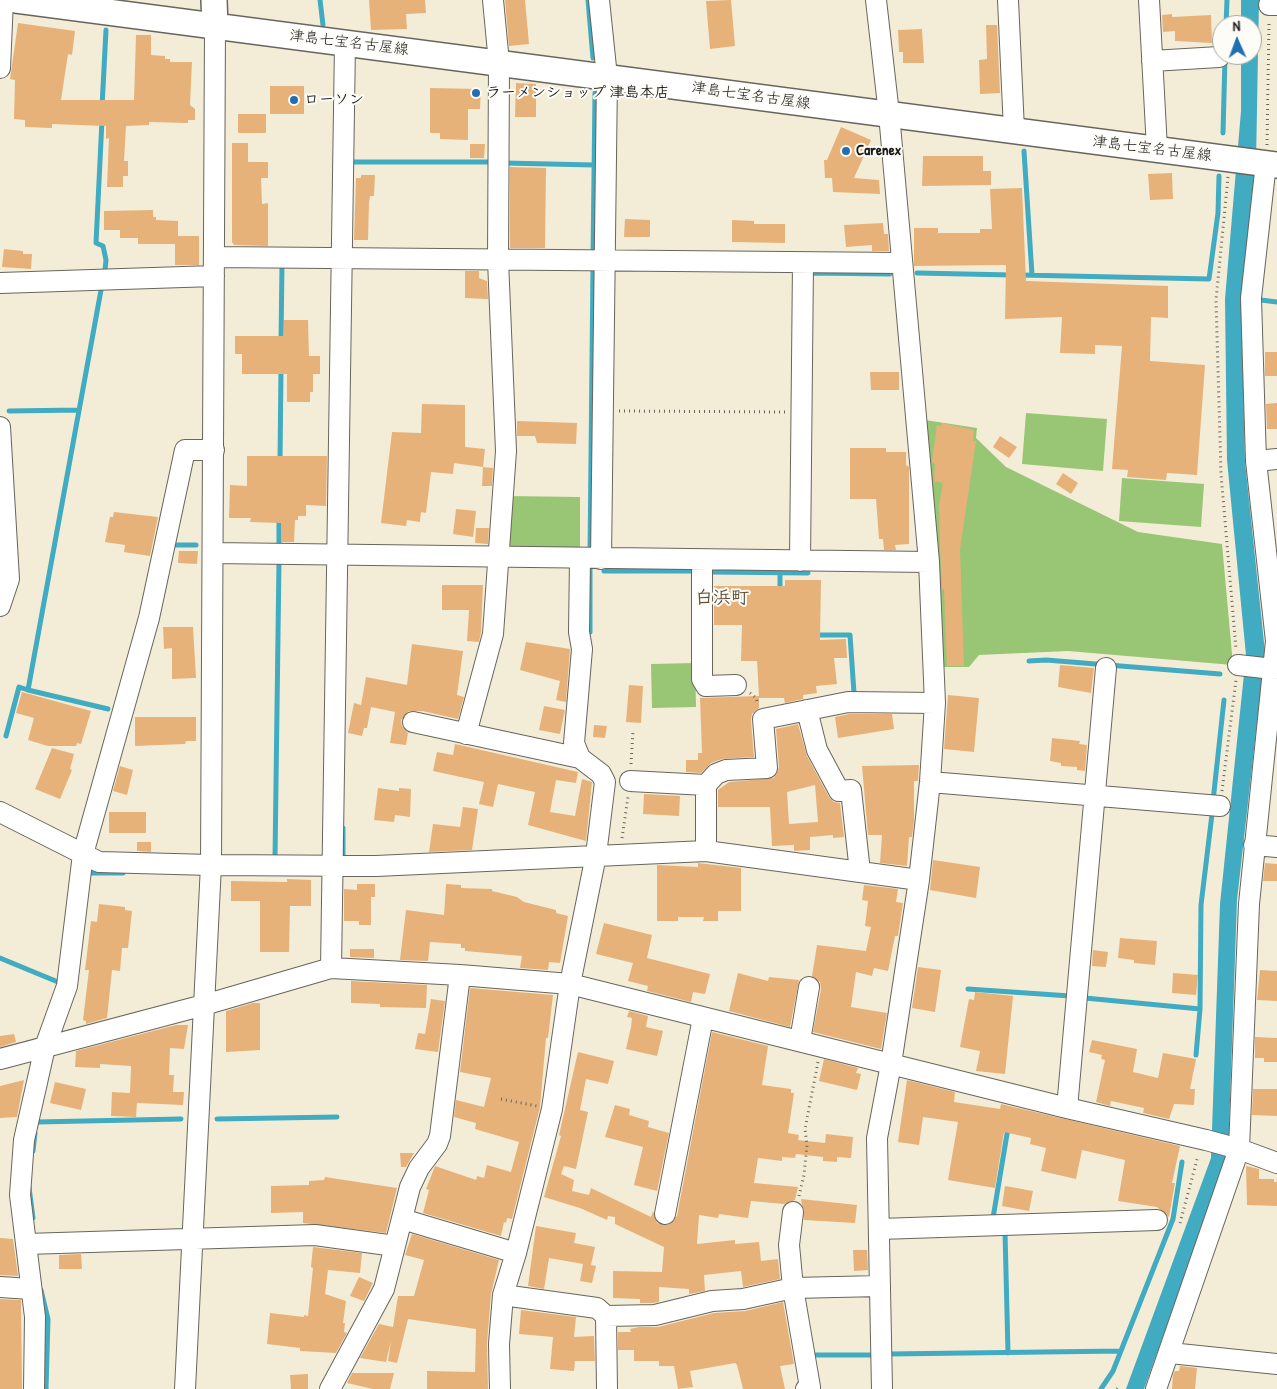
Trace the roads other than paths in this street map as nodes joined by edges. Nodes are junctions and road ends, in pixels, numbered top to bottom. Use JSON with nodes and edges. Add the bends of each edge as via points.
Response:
{"nodes":[{"id":1,"x":3,"y":0,"type":"edge"},
{"id":2,"x":16,"y":0,"type":"edge"},
{"id":3,"x":214,"y":0,"type":"edge"},
{"id":4,"x":493,"y":0,"type":"edge"},
{"id":5,"x":600,"y":0,"type":"edge"},
{"id":6,"x":876,"y":0,"type":"edge"},
{"id":7,"x":1008,"y":0,"type":"edge"},
{"id":8,"x":1149,"y":0,"type":"edge"},
{"id":9,"x":215,"y":26,"type":"junction"},
{"id":10,"x":345,"y":43,"type":"junction"},
{"id":11,"x":1212,"y":57,"type":"edge"},
{"id":12,"x":1152,"y":61,"type":"junction"},
{"id":13,"x":499,"y":63,"type":"junction"},
{"id":14,"x":0,"y":68,"type":"edge"},
{"id":15,"x":607,"y":77,"type":"junction"},
{"id":16,"x":889,"y":114,"type":"junction"},
{"id":17,"x":1014,"y":130,"type":"junction"},
{"id":18,"x":1157,"y":149,"type":"junction"},
{"id":19,"x":1268,"y":163,"type":"edge"},
{"id":20,"x":343,"y":258,"type":"junction"},
{"id":21,"x":498,"y":260,"type":"junction"},
{"id":22,"x":598,"y":261,"type":"junction"},
{"id":23,"x":803,"y":263,"type":"junction"},
{"id":24,"x":902,"y":263,"type":"junction"},
{"id":25,"x":214,"y":267,"type":"junction"},
{"id":26,"x":0,"y":283,"type":"edge"},
{"id":27,"x":0,"y":427,"type":"edge"},
{"id":28,"x":214,"y":450,"type":"junction"},
{"id":29,"x":1277,"y":459,"type":"edge"},
{"id":30,"x":1256,"y":461,"type":"junction"},
{"id":31,"x":4,"y":540,"type":"edge"},
{"id":32,"x":213,"y":553,"type":"junction"},
{"id":33,"x":338,"y":556,"type":"junction"},
{"id":34,"x":497,"y":559,"type":"junction"},
{"id":35,"x":590,"y":559,"type":"junction"},
{"id":36,"x":702,"y":560,"type":"junction"},
{"id":37,"x":800,"y":561,"type":"junction"},
{"id":38,"x":929,"y":562,"type":"junction"},
{"id":39,"x":0,"y":606,"type":"edge"},
{"id":40,"x":1241,"y":665,"type":"road end"},
{"id":41,"x":1106,"y":668,"type":"dead end"},
{"id":42,"x":1270,"y":669,"type":"junction"},
{"id":43,"x":736,"y":685,"type":"road end"},
{"id":44,"x":935,"y":703,"type":"junction"},
{"id":45,"x":808,"y":710,"type":"junction"},
{"id":46,"x":413,"y":722,"type":"dead end"},
{"id":47,"x":1272,"y":722,"type":"edge"},
{"id":48,"x":466,"y":734,"type":"junction"},
{"id":49,"x":580,"y":758,"type":"junction"},
{"id":50,"x":630,"y":781,"type":"dead end"},
{"id":51,"x":930,"y":782,"type":"junction"},
{"id":52,"x":706,"y":785,"type":"junction"},
{"id":53,"x":1093,"y":796,"type":"junction"},
{"id":54,"x":1220,"y":806,"type":"road end"},
{"id":55,"x":0,"y":812,"type":"edge"},
{"id":56,"x":1277,"y":847,"type":"edge"},
{"id":57,"x":706,"y":851,"type":"junction"},
{"id":58,"x":1253,"y":851,"type":"junction"},
{"id":59,"x":83,"y":854,"type":"junction"},
{"id":60,"x":596,"y":855,"type":"junction"},
{"id":61,"x":211,"y":865,"type":"junction"},
{"id":62,"x":333,"y":866,"type":"junction"},
{"id":63,"x":860,"y":872,"type":"junction"},
{"id":64,"x":919,"y":880,"type":"junction"},
{"id":65,"x":331,"y":968,"type":"junction"},
{"id":66,"x":460,"y":975,"type":"junction"},
{"id":67,"x":570,"y":984,"type":"junction"},
{"id":68,"x":809,"y":987,"type":"dead end"},
{"id":69,"x":204,"y":1005,"type":"junction"},
{"id":70,"x":703,"y":1018,"type":"junction"},
{"id":71,"x":800,"y":1042,"type":"junction"},
{"id":72,"x":45,"y":1047,"type":"junction"},
{"id":73,"x":0,"y":1059,"type":"edge"},
{"id":74,"x":891,"y":1064,"type":"junction"},
{"id":75,"x":1068,"y":1108,"type":"junction"},
{"id":76,"x":1236,"y":1148,"type":"junction"},
{"id":77,"x":1277,"y":1163,"type":"edge"},
{"id":78,"x":793,"y":1212,"type":"road end"},
{"id":79,"x":665,"y":1214,"type":"dead end"},
{"id":80,"x":402,"y":1219,"type":"junction"},
{"id":81,"x":1157,"y":1220,"type":"dead end"},
{"id":82,"x":878,"y":1229,"type":"junction"},
{"id":83,"x":193,"y":1240,"type":"junction"},
{"id":84,"x":26,"y":1244,"type":"junction"},
{"id":85,"x":395,"y":1246,"type":"junction"},
{"id":86,"x":516,"y":1253,"type":"junction"},
{"id":87,"x":880,"y":1286,"type":"junction"},
{"id":88,"x":0,"y":1287,"type":"edge"},
{"id":89,"x":793,"y":1288,"type":"junction"},
{"id":90,"x":31,"y":1289,"type":"junction"},
{"id":91,"x":504,"y":1295,"type":"junction"},
{"id":92,"x":606,"y":1316,"type":"junction"},
{"id":93,"x":1170,"y":1353,"type":"junction"},
{"id":94,"x":1277,"y":1364,"type":"edge"},
{"id":95,"x":34,"y":1389,"type":"edge"},
{"id":96,"x":185,"y":1389,"type":"edge"},
{"id":97,"x":330,"y":1389,"type":"edge"},
{"id":98,"x":500,"y":1389,"type":"edge"},
{"id":99,"x":607,"y":1389,"type":"edge"},
{"id":100,"x":806,"y":1389,"type":"edge"},
{"id":101,"x":882,"y":1389,"type":"edge"},
{"id":102,"x":1156,"y":1389,"type":"edge"}],
"edges":[{"from":1,"to":14,"type":"street"},
{"from":2,"to":9,"type":"main road","name":"津島七宝名古屋線"},
{"from":3,"to":9,"type":"main road"},
{"from":4,"to":13,"type":"street"},
{"from":5,"to":15,"type":"street"},
{"from":6,"to":16,"type":"street"},
{"from":7,"to":17,"type":"street"},
{"from":8,"to":12,"type":"street"},
{"from":9,"to":10,"type":"main road","name":"津島七宝名古屋線"},
{"from":9,"to":25,"type":"street"},
{"from":10,"to":13,"type":"main road","name":"津島七宝名古屋線"},
{"from":10,"to":20,"type":"street"},
{"from":11,"to":12,"type":"street"},
{"from":12,"to":18,"type":"street"},
{"from":13,"to":15,"type":"main road","name":"津島七宝名古屋線"},
{"from":13,"to":21,"type":"street"},
{"from":15,"to":16,"type":"main road","name":"津島七宝名古屋線"},
{"from":15,"to":22,"type":"street"},
{"from":16,"to":17,"type":"main road","name":"津島七宝名古屋線"},
{"from":16,"to":24,"type":"street"},
{"from":17,"to":18,"type":"main road","name":"津島七宝名古屋線"},
{"from":18,"to":19,"type":"main road","name":"津島七宝名古屋線"},
{"from":19,"to":30,"type":"street","via":[[1251,298]]},
{"from":20,"to":21,"type":"street"},
{"from":20,"to":25,"type":"street"},
{"from":20,"to":33,"type":"street"},
{"from":21,"to":22,"type":"street"},
{"from":21,"to":34,"type":"street","via":[[506,450]]},
{"from":22,"to":23,"type":"street"},
{"from":22,"to":35,"type":"street","via":[[603,411]]},
{"from":23,"to":24,"type":"street"},
{"from":23,"to":37,"type":"street"},
{"from":24,"to":38,"type":"street"},
{"from":25,"to":26,"type":"street"},
{"from":25,"to":28,"type":"street"},
{"from":27,"to":31,"type":"street"},
{"from":28,"to":32,"type":"street"},
{"from":28,"to":59,"type":"street","via":[[185,450],[149,618]]},
{"from":29,"to":30,"type":"street"},
{"from":30,"to":42,"type":"street","via":[[1276,641]]},
{"from":31,"to":39,"type":"street","via":[[9,579]]},
{"from":32,"to":33,"type":"street"},
{"from":32,"to":61,"type":"street"},
{"from":33,"to":34,"type":"street"},
{"from":33,"to":62,"type":"street"},
{"from":34,"to":35,"type":"street"},
{"from":34,"to":48,"type":"street","via":[[493,634]]},
{"from":35,"to":36,"type":"street"},
{"from":35,"to":49,"type":"street","via":[[579,632],[582,649],[574,743]]},
{"from":36,"to":37,"type":"street"},
{"from":36,"to":43,"type":"street","via":[[702,679],[706,686]]},
{"from":37,"to":38,"type":"street"},
{"from":38,"to":44,"type":"street"},
{"from":40,"to":42,"type":"street"},
{"from":41,"to":53,"type":"street"},
{"from":42,"to":47,"type":"street"},
{"from":44,"to":45,"type":"street","via":[[858,701]]},
{"from":44,"to":51,"type":"street"},
{"from":45,"to":52,"type":"street","via":[[763,719],[767,768],[726,770],[716,774]]},
{"from":45,"to":63,"type":"street","via":[[817,750],[839,791],[851,790]]},
{"from":46,"to":48,"type":"street"},
{"from":47,"to":58,"type":"street"},
{"from":48,"to":49,"type":"street"},
{"from":49,"to":60,"type":"street","via":[[601,774],[605,782]]},
{"from":50,"to":52,"type":"street"},
{"from":51,"to":53,"type":"street"},
{"from":51,"to":64,"type":"street"},
{"from":52,"to":57,"type":"street"},
{"from":53,"to":54,"type":"street"},
{"from":53,"to":75,"type":"street"},
{"from":55,"to":59,"type":"street"},
{"from":56,"to":58,"type":"street"},
{"from":57,"to":60,"type":"street"},
{"from":57,"to":63,"type":"street"},
{"from":58,"to":76,"type":"street"},
{"from":59,"to":61,"type":"street","via":[[99,862]]},
{"from":59,"to":72,"type":"street","via":[[67,986]]},
{"from":60,"to":62,"type":"street"},
{"from":60,"to":67,"type":"street"},
{"from":61,"to":62,"type":"street"},
{"from":61,"to":69,"type":"street"},
{"from":62,"to":65,"type":"street"},
{"from":63,"to":64,"type":"street"},
{"from":64,"to":74,"type":"street"},
{"from":65,"to":66,"type":"street"},
{"from":65,"to":69,"type":"street"},
{"from":66,"to":67,"type":"street"},
{"from":66,"to":80,"type":"street","via":[[440,1136],[410,1187]]},
{"from":67,"to":70,"type":"street"},
{"from":67,"to":86,"type":"street","via":[[552,1109]]},
{"from":68,"to":71,"type":"street"},
{"from":69,"to":72,"type":"street"},
{"from":69,"to":83,"type":"street"},
{"from":70,"to":71,"type":"street"},
{"from":70,"to":79,"type":"street"},
{"from":71,"to":74,"type":"street"},
{"from":72,"to":73,"type":"street"},
{"from":72,"to":84,"type":"street","via":[[24,1140],[21,1170],[20,1195]]},
{"from":74,"to":75,"type":"street"},
{"from":74,"to":82,"type":"street","via":[[877,1138]]},
{"from":75,"to":76,"type":"street"},
{"from":76,"to":77,"type":"street"},
{"from":76,"to":93,"type":"street"},
{"from":78,"to":89,"type":"street","via":[[789,1245]]},
{"from":80,"to":85,"type":"street"},
{"from":80,"to":86,"type":"street"},
{"from":81,"to":82,"type":"street"},
{"from":82,"to":87,"type":"street"},
{"from":83,"to":84,"type":"street"},
{"from":83,"to":85,"type":"street","via":[[315,1235]]},
{"from":83,"to":96,"type":"street"},
{"from":84,"to":90,"type":"street"},
{"from":85,"to":97,"type":"street","via":[[384,1289]]},
{"from":86,"to":91,"type":"street"},
{"from":87,"to":89,"type":"street"},
{"from":87,"to":101,"type":"street"},
{"from":88,"to":90,"type":"street"},
{"from":89,"to":92,"type":"street","via":[[743,1299],[712,1301],[655,1315]]},
{"from":89,"to":100,"type":"street","via":[[810,1387]]},
{"from":90,"to":95,"type":"street","via":[[36,1333]]},
{"from":91,"to":92,"type":"street","via":[[598,1308]]},
{"from":91,"to":98,"type":"street","via":[[499,1344]]},
{"from":92,"to":99,"type":"street"},
{"from":93,"to":94,"type":"street"},
{"from":93,"to":102,"type":"street"}]}
